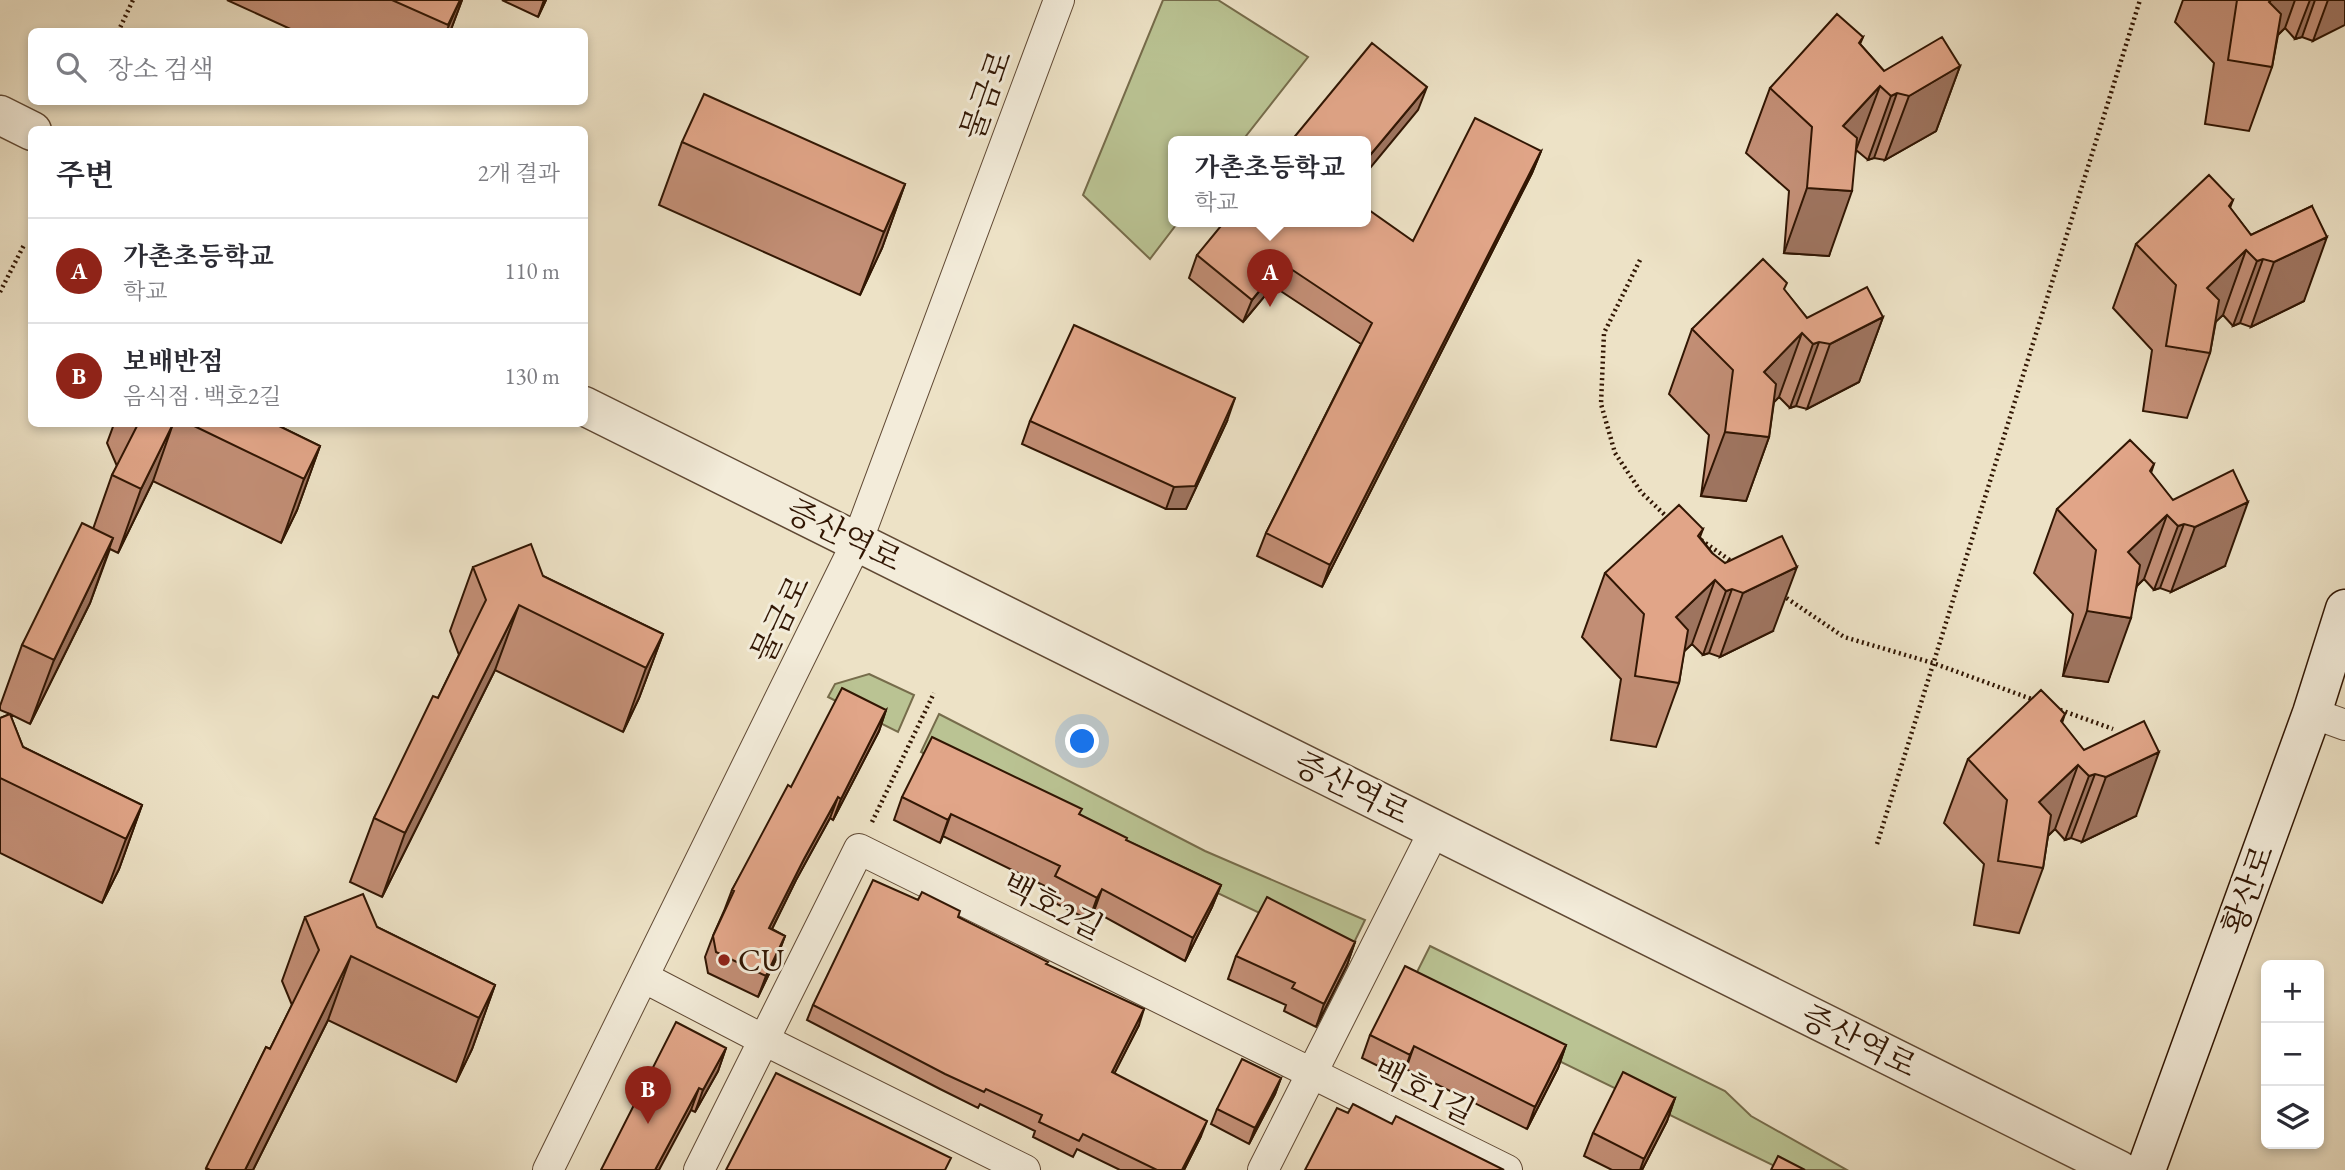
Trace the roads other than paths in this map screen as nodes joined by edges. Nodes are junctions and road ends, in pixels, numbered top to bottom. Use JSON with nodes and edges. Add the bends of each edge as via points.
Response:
{"nodes":[{"id":1,"x":1059,"y":0,"type":"edge"},
{"id":2,"x":0,"y":115,"type":"edge"},
{"id":3,"x":28,"y":129,"type":"edge"},
{"id":4,"x":588,"y":408,"type":"edge"},
{"id":5,"x":857,"y":542,"type":"junction"},
{"id":6,"x":2345,"y":609,"type":"edge"},
{"id":7,"x":2329,"y":719,"type":"edge"},
{"id":8,"x":1435,"y":830,"type":"junction"},
{"id":9,"x":643,"y":976,"type":"junction"},
{"id":10,"x":764,"y":1040,"type":"junction"},
{"id":11,"x":1311,"y":1074,"type":"junction"},
{"id":12,"x":548,"y":1170,"type":"edge"},
{"id":13,"x":699,"y":1170,"type":"edge"},
{"id":14,"x":1025,"y":1170,"type":"edge"},
{"id":15,"x":1264,"y":1170,"type":"edge"},
{"id":16,"x":1507,"y":1170,"type":"edge"},
{"id":17,"x":2119,"y":1170,"type":"edge"},
{"id":18,"x":2146,"y":1170,"type":"edge"}],
"edges":[{"from":1,"to":5,"type":"street","name":"물금로"},
{"from":2,"to":3,"type":"street"},
{"from":4,"to":5,"type":"street","name":"증산역로"},
{"from":5,"to":8,"type":"street","name":"증산역로"},
{"from":5,"to":9,"type":"street","name":"물금로"},
{"from":6,"to":7,"type":"street","name":"황산로"},
{"from":7,"to":18,"type":"street","name":"황산로"},
{"from":8,"to":11,"type":"street"},
{"from":8,"to":17,"type":"street","name":"증산역로"},
{"from":9,"to":10,"type":"street"},
{"from":9,"to":12,"type":"street","name":"물금로"},
{"from":10,"to":11,"type":"street","name":"백호2길","via":[[859,849]]},
{"from":10,"to":13,"type":"street"},
{"from":10,"to":14,"type":"street"},
{"from":11,"to":15,"type":"street"},
{"from":11,"to":16,"type":"street","name":"백호1길"}]}
